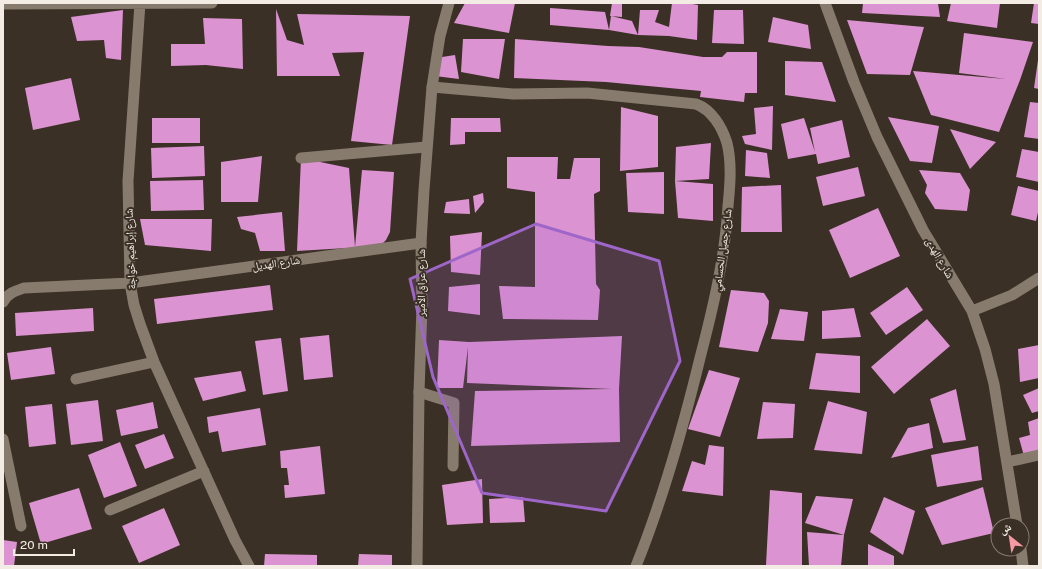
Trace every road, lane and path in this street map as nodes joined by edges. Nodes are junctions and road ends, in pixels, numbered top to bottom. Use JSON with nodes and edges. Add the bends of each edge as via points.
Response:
{"nodes":[{"id":1,"x":140,"y":3,"type":"edge"},
{"id":2,"x":212,"y":3,"type":"edge"},
{"id":3,"x":449,"y":3,"type":"edge"},
{"id":4,"x":825,"y":3,"type":"edge"},
{"id":5,"x":3,"y":4,"type":"edge"},
{"id":6,"x":432,"y":87,"type":"junction"},
{"id":7,"x":426,"y":147,"type":"junction"},
{"id":8,"x":301,"y":158,"type":"dead end"},
{"id":9,"x":421,"y":243,"type":"junction"},
{"id":10,"x":1039,"y":278,"type":"edge"},
{"id":11,"x":130,"y":283,"type":"junction"},
{"id":12,"x":3,"y":302,"type":"edge"},
{"id":13,"x":972,"y":311,"type":"junction"},
{"id":14,"x":154,"y":362,"type":"junction"},
{"id":15,"x":76,"y":379,"type":"dead end"},
{"id":16,"x":419,"y":392,"type":"junction"},
{"id":17,"x":3,"y":439,"type":"edge"},
{"id":18,"x":1039,"y":456,"type":"edge"},
{"id":19,"x":1007,"y":462,"type":"junction"},
{"id":20,"x":453,"y":466,"type":"dead end"},
{"id":21,"x":204,"y":471,"type":"junction"},
{"id":22,"x":110,"y":510,"type":"dead end"},
{"id":23,"x":1016,"y":517,"type":"edge"},
{"id":24,"x":21,"y":526,"type":"dead end"},
{"id":25,"x":249,"y":566,"type":"edge"},
{"id":26,"x":417,"y":566,"type":"edge"},
{"id":27,"x":636,"y":566,"type":"edge"}],
"edges":[{"from":1,"to":2,"type":"street"},
{"from":1,"to":5,"type":"street"},
{"from":1,"to":11,"type":"street","name":"شارع إبراهيم خواجة","via":[[128,181]]},
{"from":3,"to":6,"type":"street","name":"شارع عراق الأمير","via":[[440,36]]},
{"from":4,"to":13,"type":"street","name":"شارع الهدى","via":[[854,82],[878,137],[923,230]]},
{"from":6,"to":7,"type":"street","name":"شارع عراق الأمير"},
{"from":6,"to":27,"type":"street","name":"شارع جميل الحسامي","via":[[513,94],[587,93],[696,104],[706,109],[722,130],[727,144],[730,185],[727,230],[714,303],[690,402],[667,480]]},
{"from":7,"to":8,"type":"street"},
{"from":7,"to":9,"type":"street","name":"شارع عراق الأمير"},
{"from":9,"to":11,"type":"street","name":"شارع الهديل"},
{"from":9,"to":16,"type":"street","name":"شارع عراق الأمير"},
{"from":10,"to":13,"type":"street","via":[[1012,295]]},
{"from":11,"to":12,"type":"street","name":"شارع الهديل","via":[[24,288],[6,296]]},
{"from":11,"to":14,"type":"street","name":"شارع إبراهيم خواجة","via":[[140,324]]},
{"from":13,"to":19,"type":"street","name":"شارع الهدى","via":[[994,384]]},
{"from":14,"to":15,"type":"street"},
{"from":14,"to":21,"type":"street","name":"شارع إبراهيم خواجة"},
{"from":16,"to":20,"type":"street","via":[[454,403]]},
{"from":16,"to":26,"type":"street","name":"شارع عراق الأمير"},
{"from":17,"to":24,"type":"street"},
{"from":18,"to":19,"type":"street"},
{"from":19,"to":23,"type":"street","name":"شارع الهدى"},
{"from":21,"to":22,"type":"street"},
{"from":21,"to":25,"type":"street","name":"شارع إبراهيم خواجة"}]}
